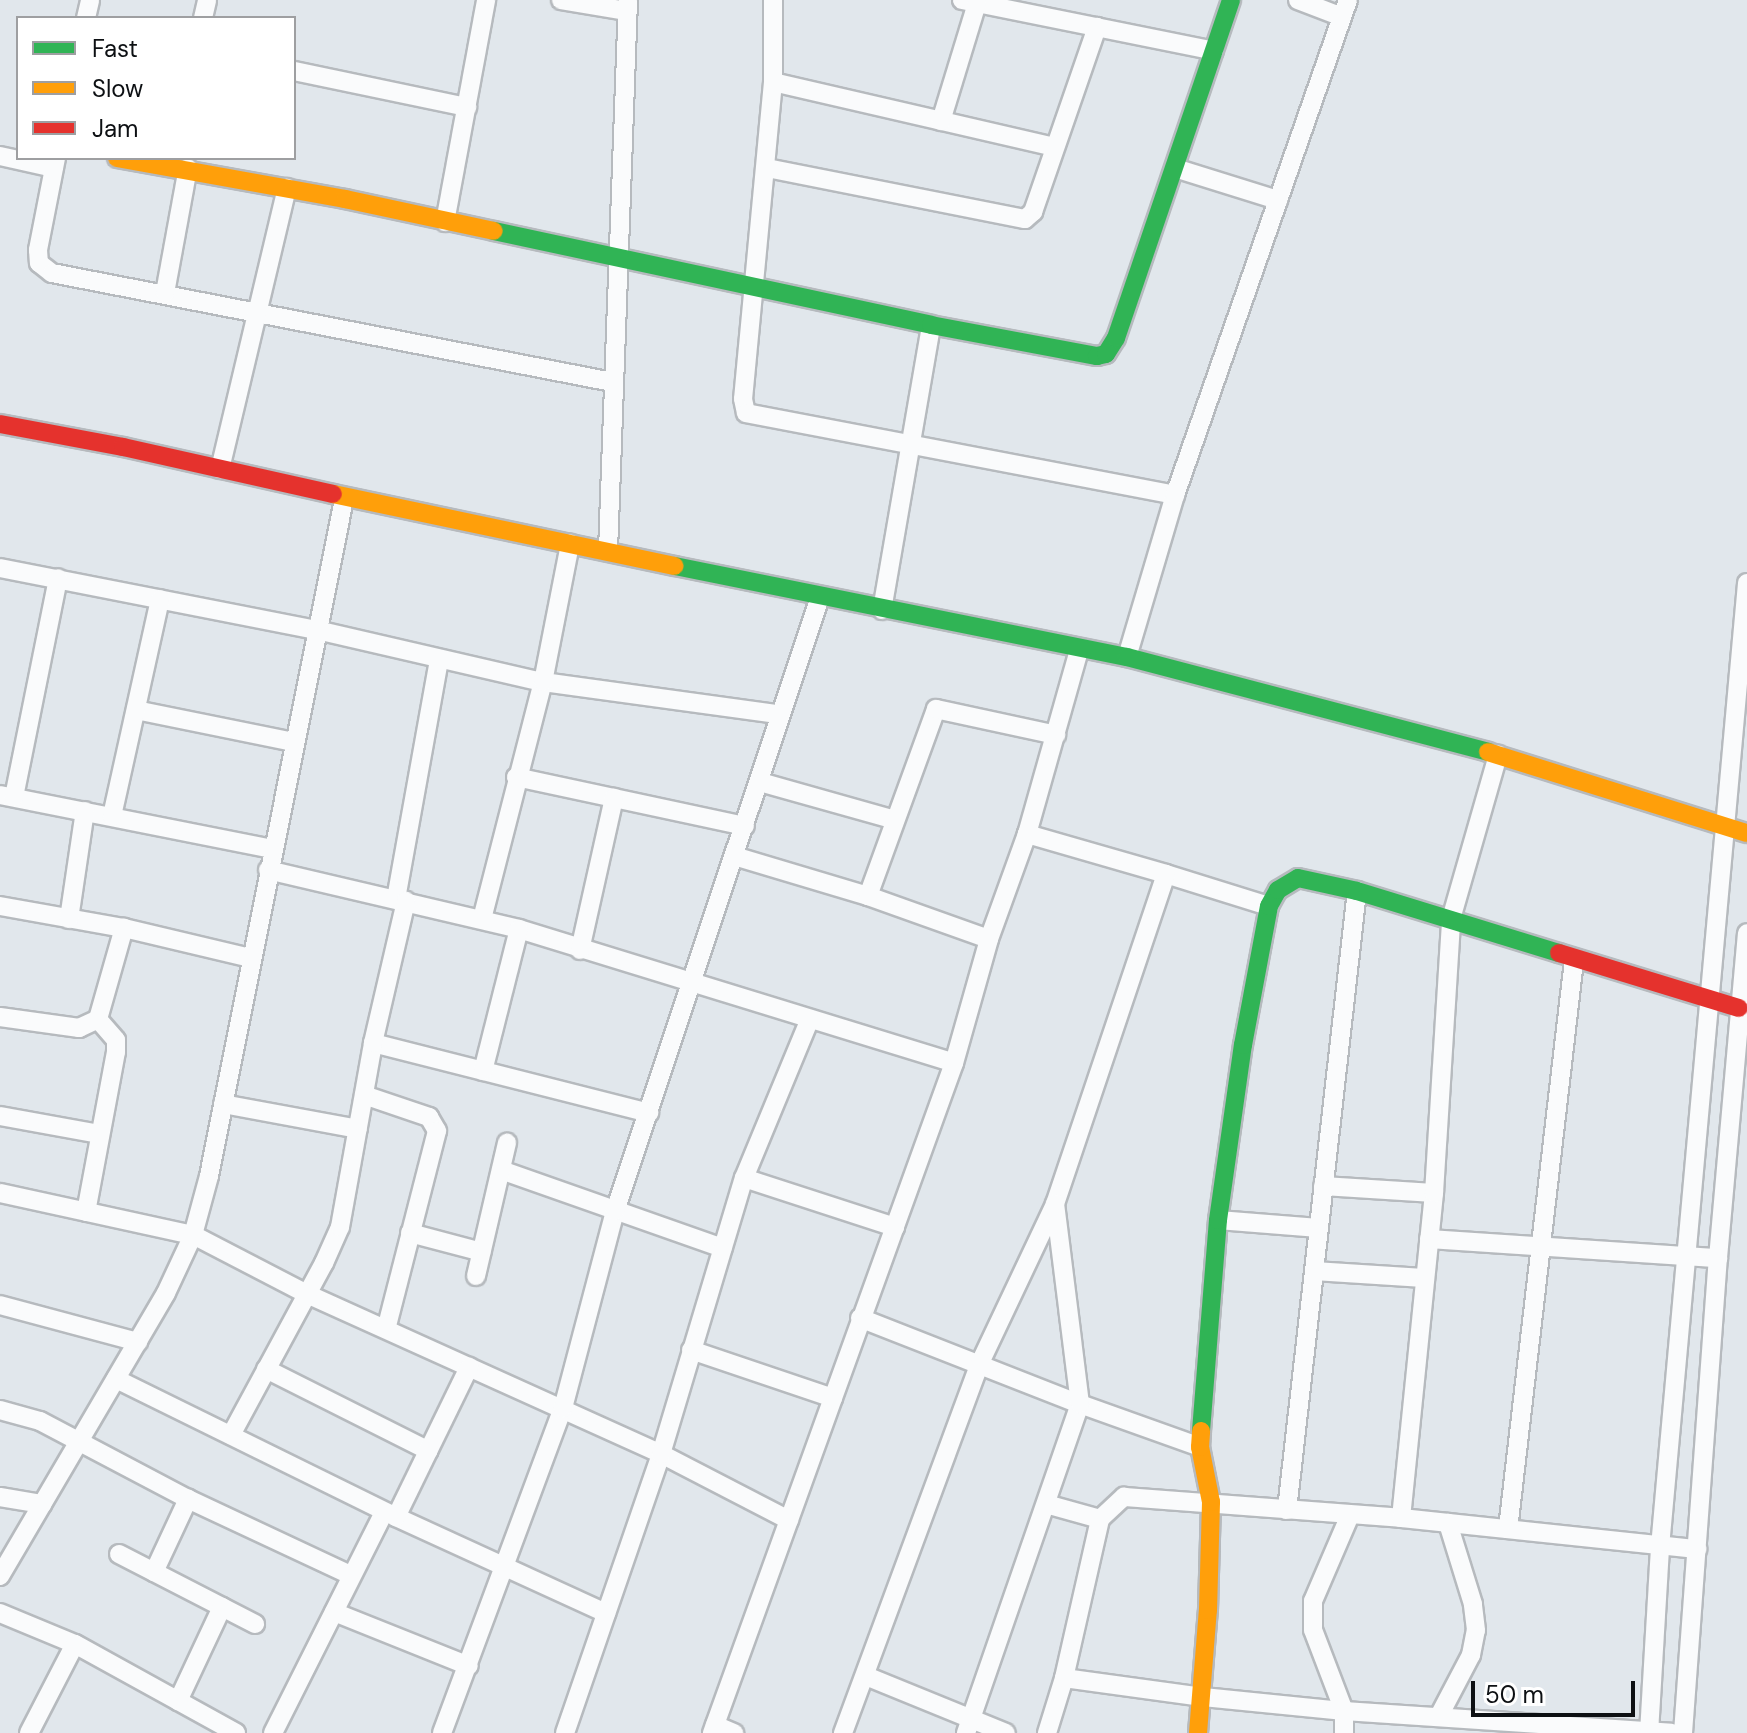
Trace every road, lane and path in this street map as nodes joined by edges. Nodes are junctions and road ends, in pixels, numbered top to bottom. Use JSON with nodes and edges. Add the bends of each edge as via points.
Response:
{"nodes":[{"id":1,"x":486,"y":0,"type":"edge"},
{"id":2,"x":561,"y":0,"type":"edge"},
{"id":3,"x":773,"y":0,"type":"edge"},
{"id":4,"x":1231,"y":0,"type":"edge"},
{"id":5,"x":1298,"y":0,"type":"edge"},
{"id":6,"x":970,"y":2,"type":"edge"},
{"id":7,"x":628,"y":6,"type":"edge"},
{"id":8,"x":1345,"y":8,"type":"edge"},
{"id":9,"x":1097,"y":27,"type":"junction"},
{"id":10,"x":1214,"y":51,"type":"junction"},
{"id":11,"x":296,"y":71,"type":"edge"},
{"id":12,"x":773,"y":82,"type":"junction"},
{"id":13,"x":467,"y":107,"type":"junction"},
{"id":14,"x":941,"y":121,"type":"junction"},
{"id":15,"x":1055,"y":147,"type":"junction"},
{"id":16,"x":31,"y":160,"type":"edge"},
{"id":17,"x":137,"y":160,"type":"edge"},
{"id":18,"x":55,"y":163,"type":"edge"},
{"id":19,"x":177,"y":164,"type":"edge"},
{"id":20,"x":767,"y":168,"type":"junction"},
{"id":21,"x":1175,"y":168,"type":"junction"},
{"id":22,"x":287,"y":188,"type":"junction"},
{"id":23,"x":1278,"y":200,"type":"junction"},
{"id":24,"x":445,"y":222,"type":"junction"},
{"id":25,"x":618,"y":257,"type":"junction"},
{"id":26,"x":755,"y":288,"type":"junction"},
{"id":27,"x":165,"y":293,"type":"junction"},
{"id":28,"x":260,"y":312,"type":"junction"},
{"id":29,"x":931,"y":325,"type":"junction"},
{"id":30,"x":612,"y":382,"type":"junction"},
{"id":31,"x":0,"y":424,"type":"edge"},
{"id":32,"x":912,"y":443,"type":"junction"},
{"id":33,"x":220,"y":469,"type":"junction"},
{"id":34,"x":1175,"y":495,"type":"junction"},
{"id":35,"x":344,"y":499,"type":"junction"},
{"id":36,"x":570,"y":544,"type":"junction"},
{"id":37,"x":608,"y":551,"type":"junction"},
{"id":38,"x":0,"y":568,"type":"edge"},
{"id":39,"x":58,"y":578,"type":"junction"},
{"id":40,"x":1747,"y":583,"type":"edge"},
{"id":41,"x":820,"y":597,"type":"junction"},
{"id":42,"x":160,"y":599,"type":"junction"},
{"id":43,"x":882,"y":610,"type":"junction"},
{"id":44,"x":317,"y":630,"type":"junction"},
{"id":45,"x":1079,"y":650,"type":"junction"},
{"id":46,"x":1127,"y":657,"type":"junction"},
{"id":47,"x":439,"y":659,"type":"junction"},
{"id":48,"x":543,"y":682,"type":"junction"},
{"id":49,"x":136,"y":710,"type":"junction"},
{"id":50,"x":778,"y":714,"type":"junction"},
{"id":51,"x":1056,"y":735,"type":"junction"},
{"id":52,"x":293,"y":742,"type":"junction"},
{"id":53,"x":1498,"y":755,"type":"junction"},
{"id":54,"x":516,"y":777,"type":"junction"},
{"id":55,"x":760,"y":782,"type":"junction"},
{"id":56,"x":7,"y":796,"type":"edge"},
{"id":57,"x":614,"y":798,"type":"junction"},
{"id":58,"x":85,"y":811,"type":"junction"},
{"id":59,"x":112,"y":816,"type":"junction"},
{"id":60,"x":895,"y":820,"type":"junction"},
{"id":61,"x":1723,"y":825,"type":"junction"},
{"id":62,"x":745,"y":826,"type":"junction"},
{"id":63,"x":1747,"y":833,"type":"edge"},
{"id":64,"x":1027,"y":834,"type":"junction"},
{"id":65,"x":272,"y":849,"type":"junction"},
{"id":66,"x":734,"y":856,"type":"junction"},
{"id":67,"x":268,"y":870,"type":"junction"},
{"id":68,"x":1166,"y":874,"type":"junction"},
{"id":69,"x":1357,"y":891,"type":"junction"},
{"id":70,"x":868,"y":896,"type":"junction"},
{"id":71,"x":401,"y":900,"type":"junction"},
{"id":72,"x":0,"y":906,"type":"edge"},
{"id":73,"x":1269,"y":906,"type":"junction"},
{"id":74,"x":69,"y":919,"type":"junction"},
{"id":75,"x":482,"y":919,"type":"junction"},
{"id":76,"x":1451,"y":919,"type":"junction"},
{"id":77,"x":124,"y":928,"type":"junction"},
{"id":78,"x":519,"y":929,"type":"junction"},
{"id":79,"x":1747,"y":933,"type":"edge"},
{"id":80,"x":989,"y":939,"type":"junction"},
{"id":81,"x":580,"y":950,"type":"junction"},
{"id":82,"x":251,"y":958,"type":"junction"},
{"id":83,"x":1574,"y":960,"type":"junction"},
{"id":84,"x":691,"y":984,"type":"junction"},
{"id":85,"x":1712,"y":1000,"type":"junction"},
{"id":86,"x":1739,"y":1008,"type":"junction"},
{"id":87,"x":0,"y":1017,"type":"edge"},
{"id":88,"x":98,"y":1019,"type":"junction"},
{"id":89,"x":810,"y":1019,"type":"junction"},
{"id":90,"x":373,"y":1043,"type":"junction"},
{"id":91,"x":954,"y":1063,"type":"junction"},
{"id":92,"x":483,"y":1071,"type":"junction"},
{"id":93,"x":364,"y":1095,"type":"junction"},
{"id":94,"x":223,"y":1104,"type":"junction"},
{"id":95,"x":649,"y":1113,"type":"junction"},
{"id":96,"x":0,"y":1116,"type":"edge"},
{"id":97,"x":358,"y":1129,"type":"junction"},
{"id":98,"x":99,"y":1134,"type":"junction"},
{"id":99,"x":507,"y":1143,"type":"dead end"},
{"id":100,"x":501,"y":1170,"type":"junction"},
{"id":101,"x":744,"y":1178,"type":"junction"},
{"id":102,"x":1323,"y":1186,"type":"junction"},
{"id":103,"x":0,"y":1193,"type":"edge"},
{"id":104,"x":1434,"y":1193,"type":"junction"},
{"id":105,"x":1055,"y":1204,"type":"junction"},
{"id":106,"x":615,"y":1211,"type":"junction"},
{"id":107,"x":86,"y":1212,"type":"junction"},
{"id":108,"x":1218,"y":1220,"type":"junction"},
{"id":109,"x":895,"y":1227,"type":"junction"},
{"id":110,"x":1319,"y":1228,"type":"junction"},
{"id":111,"x":410,"y":1233,"type":"junction"},
{"id":112,"x":193,"y":1235,"type":"junction"},
{"id":113,"x":1429,"y":1239,"type":"junction"},
{"id":114,"x":1539,"y":1246,"type":"junction"},
{"id":115,"x":723,"y":1248,"type":"junction"},
{"id":116,"x":482,"y":1252,"type":"junction"},
{"id":117,"x":1687,"y":1256,"type":"junction"},
{"id":118,"x":1718,"y":1258,"type":"junction"},
{"id":119,"x":1314,"y":1271,"type":"junction"},
{"id":120,"x":476,"y":1276,"type":"dead end"},
{"id":121,"x":1424,"y":1278,"type":"junction"},
{"id":122,"x":307,"y":1294,"type":"junction"},
{"id":123,"x":0,"y":1305,"type":"edge"},
{"id":124,"x":860,"y":1318,"type":"junction"},
{"id":125,"x":386,"y":1329,"type":"junction"},
{"id":126,"x":138,"y":1342,"type":"junction"},
{"id":127,"x":691,"y":1350,"type":"junction"},
{"id":128,"x":979,"y":1365,"type":"junction"},
{"id":129,"x":469,"y":1367,"type":"junction"},
{"id":130,"x":266,"y":1369,"type":"junction"},
{"id":131,"x":116,"y":1379,"type":"junction"},
{"id":132,"x":833,"y":1398,"type":"junction"},
{"id":133,"x":1080,"y":1404,"type":"junction"},
{"id":134,"x":563,"y":1408,"type":"junction"},
{"id":135,"x":0,"y":1410,"type":"edge"},
{"id":136,"x":231,"y":1435,"type":"junction"},
{"id":137,"x":79,"y":1440,"type":"junction"},
{"id":138,"x":1200,"y":1447,"type":"junction"},
{"id":139,"x":429,"y":1451,"type":"junction"},
{"id":140,"x":661,"y":1454,"type":"junction"},
{"id":141,"x":0,"y":1497,"type":"edge"},
{"id":142,"x":188,"y":1499,"type":"junction"},
{"id":143,"x":1211,"y":1502,"type":"junction"},
{"id":144,"x":42,"y":1504,"type":"junction"},
{"id":145,"x":1046,"y":1504,"type":"junction"},
{"id":146,"x":1287,"y":1510,"type":"junction"},
{"id":147,"x":390,"y":1514,"type":"junction"},
{"id":148,"x":1350,"y":1515,"type":"junction"},
{"id":149,"x":1401,"y":1518,"type":"junction"},
{"id":150,"x":1100,"y":1519,"type":"junction"},
{"id":151,"x":789,"y":1520,"type":"junction"},
{"id":152,"x":1448,"y":1523,"type":"junction"},
{"id":153,"x":1508,"y":1529,"type":"junction"},
{"id":154,"x":1660,"y":1547,"type":"junction"},
{"id":155,"x":1697,"y":1549,"type":"junction"},
{"id":156,"x":119,"y":1554,"type":"dead end"},
{"id":157,"x":506,"y":1566,"type":"junction"},
{"id":158,"x":154,"y":1572,"type":"junction"},
{"id":159,"x":350,"y":1575,"type":"junction"},
{"id":160,"x":0,"y":1576,"type":"edge"},
{"id":161,"x":222,"y":1607,"type":"junction"},
{"id":162,"x":334,"y":1612,"type":"junction"},
{"id":163,"x":0,"y":1613,"type":"edge"},
{"id":164,"x":606,"y":1613,"type":"junction"},
{"id":165,"x":255,"y":1624,"type":"dead end"},
{"id":166,"x":75,"y":1644,"type":"junction"},
{"id":167,"x":469,"y":1666,"type":"junction"},
{"id":168,"x":866,"y":1676,"type":"junction"},
{"id":169,"x":1064,"y":1678,"type":"junction"},
{"id":170,"x":1203,"y":1697,"type":"junction"},
{"id":171,"x":178,"y":1701,"type":"junction"},
{"id":172,"x":1344,"y":1711,"type":"junction"},
{"id":173,"x":1439,"y":1716,"type":"junction"},
{"id":174,"x":968,"y":1726,"type":"edge"},
{"id":175,"x":1496,"y":1726,"type":"edge"},
{"id":176,"x":713,"y":1729,"type":"edge"},
{"id":177,"x":234,"y":1732,"type":"edge"},
{"id":178,"x":1649,"y":1732,"type":"edge"},
{"id":179,"x":29,"y":1733,"type":"edge"},
{"id":180,"x":273,"y":1733,"type":"edge"},
{"id":181,"x":442,"y":1733,"type":"edge"},
{"id":182,"x":565,"y":1733,"type":"edge"},
{"id":183,"x":734,"y":1733,"type":"edge"},
{"id":184,"x":843,"y":1733,"type":"edge"},
{"id":185,"x":1006,"y":1733,"type":"edge"},
{"id":186,"x":1047,"y":1733,"type":"edge"},
{"id":187,"x":1198,"y":1733,"type":"edge"},
{"id":188,"x":1344,"y":1733,"type":"edge"},
{"id":189,"x":1671,"y":1733,"type":"edge"},
{"id":190,"x":1683,"y":1733,"type":"edge"}],
"edges":[{"from":1,"to":13,"type":"street"},
{"from":2,"to":7,"type":"street"},
{"from":3,"to":12,"type":"street"},
{"from":4,"to":10,"type":"street"},
{"from":5,"to":8,"type":"street"},
{"from":6,"to":9,"type":"street"},
{"from":6,"to":14,"type":"street"},
{"from":7,"to":25,"type":"street"},
{"from":8,"to":23,"type":"street"},
{"from":9,"to":10,"type":"street"},
{"from":9,"to":15,"type":"street"},
{"from":10,"to":21,"type":"street"},
{"from":11,"to":13,"type":"street"},
{"from":12,"to":14,"type":"street"},
{"from":12,"to":20,"type":"street"},
{"from":13,"to":24,"type":"street"},
{"from":14,"to":15,"type":"street"},
{"from":15,"to":20,"type":"street","via":[[1033,212],[1019,221]]},
{"from":16,"to":18,"type":"street"},
{"from":17,"to":19,"type":"street"},
{"from":18,"to":27,"type":"street","via":[[38,250],[42,267]]},
{"from":19,"to":22,"type":"street"},
{"from":19,"to":27,"type":"street"},
{"from":20,"to":26,"type":"street"},
{"from":21,"to":23,"type":"street"},
{"from":21,"to":29,"type":"street","via":[[1106,354]]},
{"from":22,"to":24,"type":"street"},
{"from":22,"to":28,"type":"street"},
{"from":23,"to":34,"type":"street"},
{"from":24,"to":25,"type":"street"},
{"from":25,"to":26,"type":"street"},
{"from":25,"to":30,"type":"street"},
{"from":26,"to":29,"type":"street"},
{"from":26,"to":32,"type":"street","via":[[746,413]]},
{"from":27,"to":28,"type":"street"},
{"from":28,"to":30,"type":"street"},
{"from":28,"to":33,"type":"street"},
{"from":29,"to":32,"type":"street"},
{"from":30,"to":37,"type":"street"},
{"from":31,"to":33,"type":"street"},
{"from":32,"to":34,"type":"street"},
{"from":32,"to":43,"type":"street"},
{"from":33,"to":35,"type":"street"},
{"from":34,"to":46,"type":"street"},
{"from":35,"to":36,"type":"street"},
{"from":35,"to":44,"type":"street"},
{"from":36,"to":37,"type":"street"},
{"from":36,"to":48,"type":"street"},
{"from":37,"to":41,"type":"street"},
{"from":38,"to":39,"type":"street"},
{"from":39,"to":42,"type":"street"},
{"from":39,"to":56,"type":"street"},
{"from":40,"to":61,"type":"street"},
{"from":41,"to":43,"type":"street"},
{"from":41,"to":50,"type":"street"},
{"from":42,"to":44,"type":"street"},
{"from":42,"to":49,"type":"street"},
{"from":43,"to":45,"type":"street"},
{"from":44,"to":47,"type":"street"},
{"from":44,"to":52,"type":"street"},
{"from":45,"to":46,"type":"street"},
{"from":45,"to":51,"type":"street"},
{"from":46,"to":53,"type":"street"},
{"from":47,"to":48,"type":"street"},
{"from":47,"to":71,"type":"street"},
{"from":48,"to":50,"type":"street"},
{"from":48,"to":54,"type":"street"},
{"from":49,"to":52,"type":"street"},
{"from":49,"to":59,"type":"street"},
{"from":50,"to":55,"type":"street"},
{"from":51,"to":60,"type":"street","via":[[936,709]]},
{"from":51,"to":64,"type":"street"},
{"from":52,"to":65,"type":"street"},
{"from":53,"to":61,"type":"street"},
{"from":53,"to":76,"type":"street"},
{"from":54,"to":57,"type":"street"},
{"from":54,"to":75,"type":"street"},
{"from":55,"to":60,"type":"street"},
{"from":55,"to":62,"type":"street"},
{"from":56,"to":58,"type":"street"},
{"from":57,"to":62,"type":"street"},
{"from":57,"to":81,"type":"street"},
{"from":58,"to":59,"type":"street"},
{"from":58,"to":74,"type":"street"},
{"from":59,"to":65,"type":"street"},
{"from":60,"to":70,"type":"street"},
{"from":61,"to":63,"type":"street"},
{"from":61,"to":85,"type":"street"},
{"from":62,"to":66,"type":"street"},
{"from":64,"to":68,"type":"street"},
{"from":64,"to":80,"type":"street"},
{"from":65,"to":67,"type":"street"},
{"from":66,"to":70,"type":"street"},
{"from":66,"to":84,"type":"street"},
{"from":67,"to":71,"type":"street"},
{"from":67,"to":82,"type":"street"},
{"from":68,"to":73,"type":"street"},
{"from":68,"to":105,"type":"street"},
{"from":69,"to":73,"type":"street","via":[[1298,878],[1283,886]]},
{"from":69,"to":76,"type":"street"},
{"from":69,"to":102,"type":"street"},
{"from":70,"to":80,"type":"street"},
{"from":71,"to":75,"type":"street"},
{"from":71,"to":90,"type":"street"},
{"from":72,"to":74,"type":"street"},
{"from":73,"to":108,"type":"street"},
{"from":74,"to":77,"type":"street"},
{"from":75,"to":78,"type":"street"},
{"from":76,"to":83,"type":"street"},
{"from":76,"to":104,"type":"street"},
{"from":77,"to":82,"type":"street"},
{"from":77,"to":88,"type":"street"},
{"from":78,"to":81,"type":"street"},
{"from":78,"to":92,"type":"street"},
{"from":79,"to":86,"type":"street"},
{"from":80,"to":91,"type":"street"},
{"from":81,"to":84,"type":"street"},
{"from":82,"to":94,"type":"street"},
{"from":83,"to":85,"type":"street"},
{"from":83,"to":114,"type":"street"},
{"from":84,"to":89,"type":"street"},
{"from":84,"to":95,"type":"street"},
{"from":85,"to":86,"type":"street"},
{"from":85,"to":117,"type":"street"},
{"from":86,"to":118,"type":"street"},
{"from":87,"to":88,"type":"street","via":[[79,1028]]},
{"from":88,"to":98,"type":"street","via":[[116,1040]]},
{"from":89,"to":91,"type":"street"},
{"from":89,"to":101,"type":"street"},
{"from":90,"to":92,"type":"street"},
{"from":90,"to":93,"type":"street"},
{"from":91,"to":109,"type":"street"},
{"from":92,"to":95,"type":"street"},
{"from":93,"to":97,"type":"street"},
{"from":93,"to":111,"type":"street","via":[[429,1117],[436,1127]]},
{"from":94,"to":97,"type":"street"},
{"from":94,"to":112,"type":"street"},
{"from":95,"to":106,"type":"street"},
{"from":96,"to":98,"type":"street"},
{"from":97,"to":122,"type":"street","via":[[340,1227]]},
{"from":98,"to":107,"type":"street"},
{"from":99,"to":100,"type":"street"},
{"from":100,"to":106,"type":"street"},
{"from":100,"to":116,"type":"street"},
{"from":101,"to":109,"type":"street"},
{"from":101,"to":115,"type":"street"},
{"from":102,"to":104,"type":"street"},
{"from":102,"to":110,"type":"street"},
{"from":103,"to":107,"type":"street"},
{"from":104,"to":113,"type":"street"},
{"from":105,"to":128,"type":"street"},
{"from":105,"to":133,"type":"street"},
{"from":106,"to":115,"type":"street"},
{"from":106,"to":134,"type":"street"},
{"from":107,"to":112,"type":"street"},
{"from":108,"to":110,"type":"street"},
{"from":108,"to":138,"type":"street"},
{"from":109,"to":124,"type":"street"},
{"from":110,"to":119,"type":"street"},
{"from":111,"to":116,"type":"street"},
{"from":111,"to":125,"type":"street"},
{"from":112,"to":122,"type":"street"},
{"from":112,"to":126,"type":"street"},
{"from":113,"to":114,"type":"street"},
{"from":113,"to":121,"type":"street"},
{"from":114,"to":117,"type":"street"},
{"from":114,"to":153,"type":"street"},
{"from":115,"to":127,"type":"street"},
{"from":116,"to":120,"type":"street"},
{"from":117,"to":118,"type":"street"},
{"from":117,"to":154,"type":"street"},
{"from":118,"to":155,"type":"street"},
{"from":119,"to":121,"type":"street"},
{"from":119,"to":146,"type":"street"},
{"from":121,"to":149,"type":"street"},
{"from":122,"to":125,"type":"street"},
{"from":122,"to":130,"type":"street"},
{"from":123,"to":126,"type":"street"},
{"from":124,"to":128,"type":"street"},
{"from":124,"to":132,"type":"street"},
{"from":125,"to":129,"type":"street"},
{"from":126,"to":131,"type":"street"},
{"from":127,"to":132,"type":"street"},
{"from":127,"to":140,"type":"street"},
{"from":128,"to":133,"type":"street"},
{"from":128,"to":168,"type":"street"},
{"from":129,"to":134,"type":"street"},
{"from":129,"to":139,"type":"street"},
{"from":130,"to":136,"type":"street"},
{"from":130,"to":139,"type":"street"},
{"from":131,"to":136,"type":"street"},
{"from":131,"to":137,"type":"street"},
{"from":132,"to":151,"type":"street"},
{"from":133,"to":138,"type":"street"},
{"from":133,"to":145,"type":"street"},
{"from":134,"to":140,"type":"street"},
{"from":134,"to":157,"type":"street"},
{"from":135,"to":137,"type":"street"},
{"from":136,"to":147,"type":"street"},
{"from":137,"to":142,"type":"street"},
{"from":137,"to":144,"type":"street"},
{"from":138,"to":143,"type":"street"},
{"from":139,"to":147,"type":"street"},
{"from":140,"to":151,"type":"street"},
{"from":140,"to":164,"type":"street"},
{"from":141,"to":144,"type":"street"},
{"from":142,"to":158,"type":"street"},
{"from":142,"to":159,"type":"street"},
{"from":143,"to":146,"type":"street"},
{"from":143,"to":150,"type":"street","via":[[1129,1496],[1111,1505]]},
{"from":143,"to":170,"type":"street"},
{"from":144,"to":160,"type":"street"},
{"from":145,"to":150,"type":"street"},
{"from":145,"to":174,"type":"street"},
{"from":146,"to":148,"type":"street"},
{"from":147,"to":157,"type":"street"},
{"from":147,"to":159,"type":"street"},
{"from":148,"to":149,"type":"street"},
{"from":148,"to":172,"type":"street","via":[[1313,1601],[1313,1630]]},
{"from":149,"to":152,"type":"street"},
{"from":150,"to":169,"type":"street"},
{"from":151,"to":176,"type":"street"},
{"from":152,"to":153,"type":"street"},
{"from":152,"to":173,"type":"street","via":[[1476,1630],[1471,1655]]},
{"from":153,"to":154,"type":"street"},
{"from":154,"to":155,"type":"street"},
{"from":154,"to":178,"type":"street"},
{"from":155,"to":190,"type":"street"},
{"from":156,"to":158,"type":"street"},
{"from":157,"to":164,"type":"street"},
{"from":157,"to":167,"type":"street"},
{"from":158,"to":161,"type":"street"},
{"from":159,"to":162,"type":"street"},
{"from":161,"to":165,"type":"street"},
{"from":161,"to":171,"type":"street"},
{"from":162,"to":167,"type":"street"},
{"from":162,"to":180,"type":"street"},
{"from":163,"to":166,"type":"street"},
{"from":164,"to":182,"type":"street"},
{"from":166,"to":171,"type":"street"},
{"from":166,"to":179,"type":"street"},
{"from":167,"to":181,"type":"street"},
{"from":168,"to":174,"type":"street"},
{"from":168,"to":184,"type":"street"},
{"from":169,"to":170,"type":"street"},
{"from":169,"to":186,"type":"street"},
{"from":170,"to":172,"type":"street"},
{"from":170,"to":187,"type":"street"},
{"from":171,"to":177,"type":"street"},
{"from":172,"to":173,"type":"street"},
{"from":172,"to":188,"type":"street"},
{"from":173,"to":175,"type":"street"},
{"from":174,"to":185,"type":"street"},
{"from":175,"to":178,"type":"street"},
{"from":176,"to":183,"type":"street"},
{"from":178,"to":189,"type":"street"}]}
